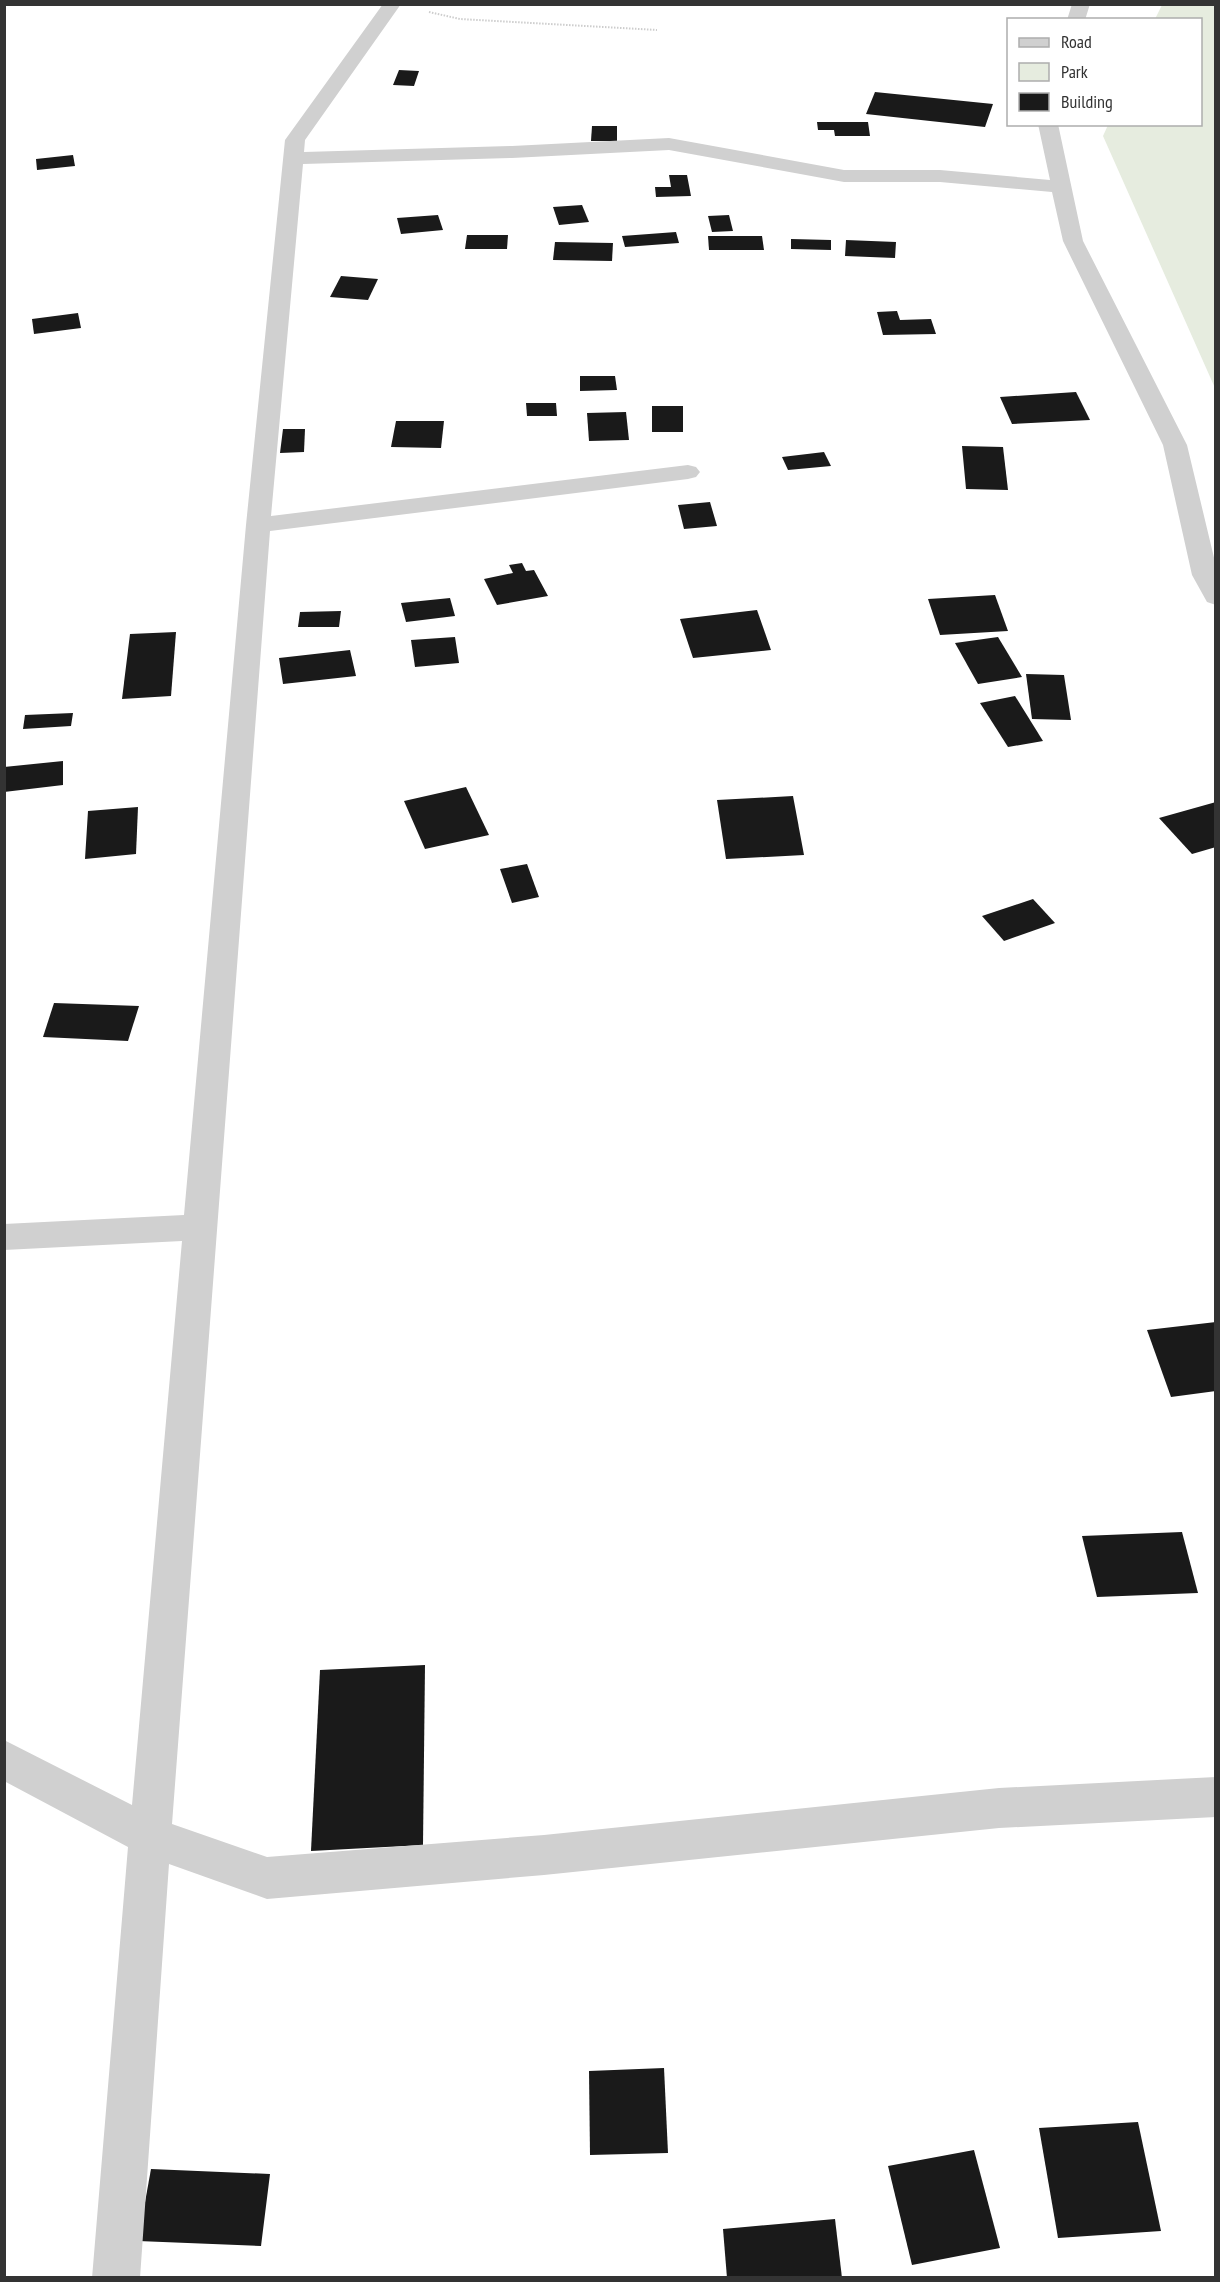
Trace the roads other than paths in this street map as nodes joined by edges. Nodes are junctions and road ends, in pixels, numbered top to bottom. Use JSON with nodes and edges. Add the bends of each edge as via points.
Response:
{"nodes":[{"id":1,"x":392,"y":4,"type":"edge"},
{"id":2,"x":1048,"y":126,"type":"edge"},
{"id":3,"x":293,"y":158,"type":"junction"},
{"id":4,"x":1061,"y":187,"type":"junction"},
{"id":5,"x":688,"y":472,"type":"dead end"},
{"id":6,"x":258,"y":525,"type":"junction"},
{"id":7,"x":1215,"y":597,"type":"edge"},
{"id":8,"x":201,"y":1227,"type":"junction"},
{"id":9,"x":4,"y":1237,"type":"edge"},
{"id":10,"x":4,"y":1759,"type":"edge"},
{"id":11,"x":1215,"y":1797,"type":"edge"},
{"id":12,"x":150,"y":1838,"type":"junction"},
{"id":13,"x":116,"y":2277,"type":"edge"}],
"edges":[{"from":1,"to":3,"type":"street","via":[[295,140]]},
{"from":2,"to":4,"type":"street"},
{"from":3,"to":4,"type":"street","via":[[669,144],[844,176],[940,177]]},
{"from":3,"to":6,"type":"street"},
{"from":4,"to":7,"type":"street","via":[[1073,241],[1175,445],[1204,575]]},
{"from":5,"to":6,"type":"street"},
{"from":6,"to":8,"type":"street"},
{"from":8,"to":9,"type":"street"},
{"from":8,"to":12,"type":"street"},
{"from":10,"to":12,"type":"street"},
{"from":11,"to":12,"type":"street","via":[[999,1808],[544,1855],[267,1878]]},
{"from":12,"to":13,"type":"street"}]}
